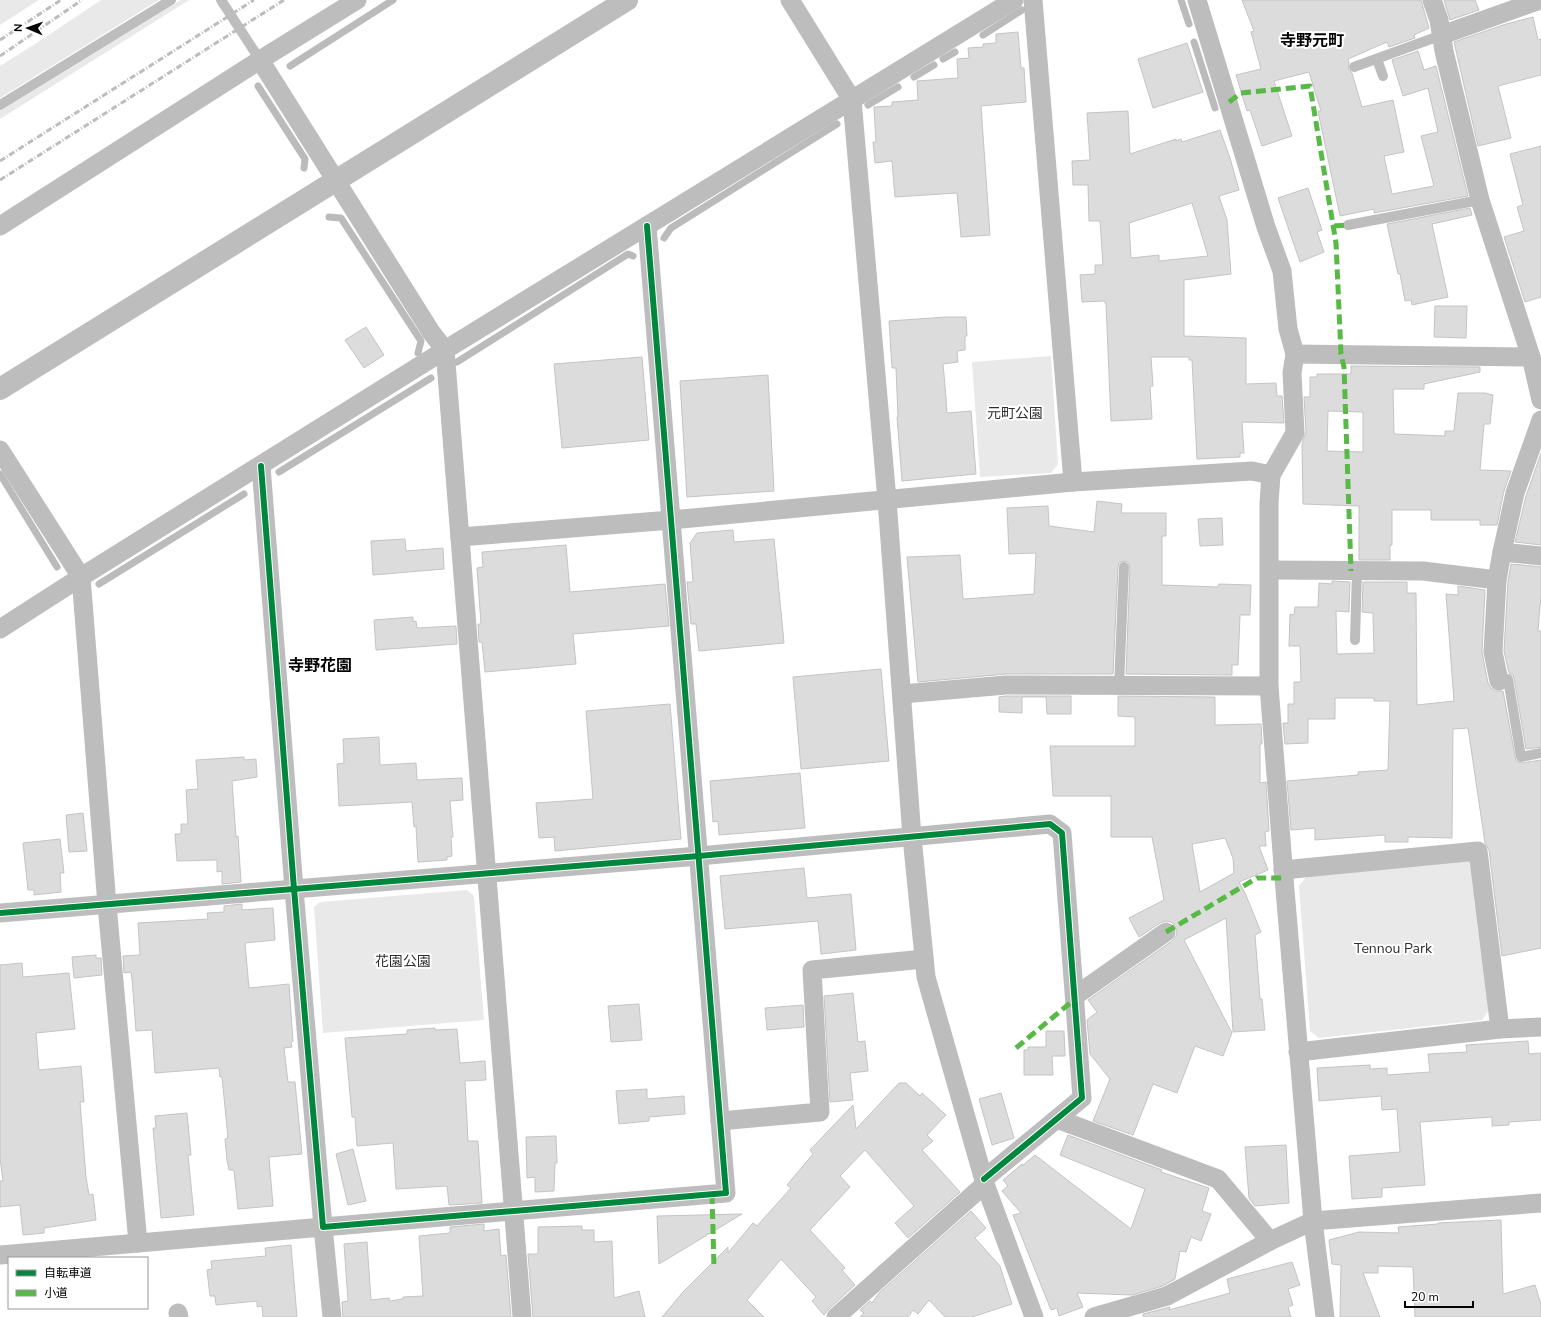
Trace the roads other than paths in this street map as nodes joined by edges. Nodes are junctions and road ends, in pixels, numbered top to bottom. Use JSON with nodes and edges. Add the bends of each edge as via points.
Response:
{"nodes":[{"id":1,"x":171,"y":0,"type":"edge"},
{"id":2,"x":221,"y":0,"type":"edge"},
{"id":3,"x":357,"y":0,"type":"edge"},
{"id":4,"x":627,"y":0,"type":"edge"},
{"id":5,"x":790,"y":0,"type":"edge"},
{"id":6,"x":1014,"y":0,"type":"edge"},
{"id":7,"x":1033,"y":0,"type":"edge"},
{"id":8,"x":1198,"y":0,"type":"edge"},
{"id":9,"x":1432,"y":0,"type":"edge"},
{"id":10,"x":1540,"y":0,"type":"edge"},
{"id":11,"x":1442,"y":35,"type":"junction"},
{"id":12,"x":1377,"y":59,"type":"junction"},
{"id":13,"x":260,"y":60,"type":"junction"},
{"id":14,"x":1354,"y":67,"type":"dead end"},
{"id":15,"x":1383,"y":76,"type":"dead end"},
{"id":16,"x":852,"y":100,"type":"junction"},
{"id":17,"x":0,"y":106,"type":"edge"},
{"id":18,"x":337,"y":180,"type":"junction"},
{"id":19,"x":1480,"y":200,"type":"junction"},
{"id":20,"x":1348,"y":225,"type":"dead end"},
{"id":21,"x":0,"y":226,"type":"edge"},
{"id":22,"x":647,"y":226,"type":"junction"},
{"id":23,"x":445,"y":350,"type":"junction"},
{"id":24,"x":1295,"y":354,"type":"junction"},
{"id":25,"x":1531,"y":357,"type":"junction"},
{"id":26,"x":0,"y":389,"type":"edge"},
{"id":27,"x":1541,"y":400,"type":"edge"},
{"id":28,"x":1541,"y":420,"type":"edge"},
{"id":29,"x":0,"y":450,"type":"edge"},
{"id":30,"x":261,"y":466,"type":"junction"},
{"id":31,"x":1271,"y":474,"type":"junction"},
{"id":32,"x":1072,"y":482,"type":"junction"},
{"id":33,"x":887,"y":500,"type":"junction"},
{"id":34,"x":671,"y":520,"type":"junction"},
{"id":35,"x":460,"y":537,"type":"junction"},
{"id":36,"x":1502,"y":552,"type":"junction"},
{"id":37,"x":1541,"y":556,"type":"edge"},
{"id":38,"x":1124,"y":567,"type":"dead end"},
{"id":39,"x":1270,"y":570,"type":"junction"},
{"id":40,"x":1357,"y":571,"type":"junction"},
{"id":41,"x":81,"y":578,"type":"junction"},
{"id":42,"x":1496,"y":580,"type":"junction"},
{"id":43,"x":0,"y":629,"type":"edge"},
{"id":44,"x":1355,"y":640,"type":"dead end"},
{"id":45,"x":1499,"y":681,"type":"joint"},
{"id":46,"x":1119,"y":686,"type":"junction"},
{"id":47,"x":1269,"y":686,"type":"junction"},
{"id":48,"x":902,"y":694,"type":"junction"},
{"id":49,"x":1541,"y":753,"type":"edge"},
{"id":50,"x":912,"y":837,"type":"junction"},
{"id":51,"x":699,"y":856,"type":"junction"},
{"id":52,"x":1283,"y":870,"type":"junction"},
{"id":53,"x":486,"y":873,"type":"junction"},
{"id":54,"x":294,"y":889,"type":"junction"},
{"id":55,"x":107,"y":905,"type":"junction"},
{"id":56,"x":0,"y":913,"type":"edge"},
{"id":57,"x":1166,"y":932,"type":"dead end"},
{"id":58,"x":924,"y":959,"type":"junction"},
{"id":59,"x":1075,"y":996,"type":"junction"},
{"id":60,"x":1541,"y":1027,"type":"edge"},
{"id":61,"x":1500,"y":1029,"type":"junction"},
{"id":62,"x":1298,"y":1052,"type":"junction"},
{"id":63,"x":1058,"y":1119,"type":"junction"},
{"id":64,"x":720,"y":1121,"type":"junction"},
{"id":65,"x":985,"y":1181,"type":"junction"},
{"id":66,"x":1541,"y":1203,"type":"edge"},
{"id":67,"x":513,"y":1211,"type":"junction"},
{"id":68,"x":1313,"y":1221,"type":"junction"},
{"id":69,"x":323,"y":1227,"type":"junction"},
{"id":70,"x":1270,"y":1241,"type":"junction"},
{"id":71,"x":138,"y":1243,"type":"junction"},
{"id":72,"x":0,"y":1255,"type":"edge"},
{"id":73,"x":332,"y":1317,"type":"edge"},
{"id":74,"x":522,"y":1317,"type":"edge"},
{"id":75,"x":836,"y":1317,"type":"edge"},
{"id":76,"x":1034,"y":1317,"type":"edge"},
{"id":77,"x":1094,"y":1317,"type":"edge"},
{"id":78,"x":1325,"y":1317,"type":"edge"}],
"edges":[{"from":1,"to":17,"type":"lane"},
{"from":2,"to":13,"type":"lane"},
{"from":3,"to":13,"type":"street"},
{"from":4,"to":18,"type":"street"},
{"from":5,"to":16,"type":"street"},
{"from":6,"to":16,"type":"street"},
{"from":7,"to":32,"type":"street"},
{"from":8,"to":24,"type":"street","via":[[1266,227],[1282,271],[1288,329]]},
{"from":9,"to":11,"type":"street"},
{"from":10,"to":11,"type":"street"},
{"from":11,"to":12,"type":"lane"},
{"from":11,"to":19,"type":"street"},
{"from":12,"to":14,"type":"lane"},
{"from":12,"to":15,"type":"lane"},
{"from":13,"to":18,"type":"street"},
{"from":13,"to":21,"type":"street"},
{"from":16,"to":22,"type":"street"},
{"from":16,"to":33,"type":"street"},
{"from":18,"to":23,"type":"street","via":[[431,332]]},
{"from":18,"to":26,"type":"street"},
{"from":19,"to":20,"type":"lane"},
{"from":19,"to":25,"type":"street"},
{"from":22,"to":23,"type":"street"},
{"from":22,"to":34,"type":"street"},
{"from":23,"to":30,"type":"street"},
{"from":23,"to":35,"type":"street"},
{"from":24,"to":25,"type":"street"},
{"from":24,"to":31,"type":"street","via":[[1292,373],[1295,433]]},
{"from":25,"to":27,"type":"street"},
{"from":28,"to":36,"type":"street","via":[[1515,493]]},
{"from":29,"to":41,"type":"street"},
{"from":30,"to":41,"type":"street"},
{"from":30,"to":54,"type":"street"},
{"from":31,"to":32,"type":"street","via":[[1252,471]]},
{"from":31,"to":39,"type":"street"},
{"from":32,"to":33,"type":"street"},
{"from":33,"to":34,"type":"street"},
{"from":33,"to":48,"type":"street"},
{"from":34,"to":35,"type":"street"},
{"from":34,"to":51,"type":"street"},
{"from":35,"to":53,"type":"street"},
{"from":36,"to":37,"type":"street"},
{"from":36,"to":42,"type":"street"},
{"from":38,"to":46,"type":"lane"},
{"from":39,"to":40,"type":"street"},
{"from":39,"to":47,"type":"street"},
{"from":40,"to":42,"type":"street","via":[[1423,571]]},
{"from":40,"to":44,"type":"lane"},
{"from":41,"to":43,"type":"street"},
{"from":41,"to":55,"type":"street"},
{"from":42,"to":45,"type":"street","via":[[1493,652]]},
{"from":45,"to":49,"type":"lane","via":[[1508,679],[1520,757]]},
{"from":46,"to":47,"type":"street"},
{"from":46,"to":48,"type":"street","via":[[1006,686]]},
{"from":47,"to":52,"type":"street"},
{"from":48,"to":50,"type":"street"},
{"from":50,"to":51,"type":"street"},
{"from":50,"to":58,"type":"street"},
{"from":50,"to":59,"type":"street","via":[[1050,824],[1062,834]]},
{"from":51,"to":53,"type":"street"},
{"from":51,"to":64,"type":"street"},
{"from":52,"to":61,"type":"street","via":[[1478,851]]},
{"from":52,"to":62,"type":"street"},
{"from":53,"to":54,"type":"street"},
{"from":53,"to":67,"type":"street"},
{"from":54,"to":55,"type":"street"},
{"from":54,"to":69,"type":"street"},
{"from":55,"to":56,"type":"street"},
{"from":55,"to":71,"type":"street"},
{"from":57,"to":59,"type":"street"},
{"from":58,"to":64,"type":"street","via":[[812,970],[820,1112]]},
{"from":58,"to":65,"type":"street","via":[[926,977]]},
{"from":59,"to":63,"type":"street","via":[[1082,1098]]},
{"from":60,"to":61,"type":"street"},
{"from":61,"to":62,"type":"street"},
{"from":62,"to":68,"type":"street"},
{"from":63,"to":65,"type":"street"},
{"from":63,"to":70,"type":"street","via":[[1218,1179]]},
{"from":64,"to":67,"type":"street","via":[[726,1193]]},
{"from":65,"to":75,"type":"street"},
{"from":65,"to":76,"type":"street"},
{"from":66,"to":68,"type":"street"},
{"from":67,"to":69,"type":"street"},
{"from":67,"to":74,"type":"street"},
{"from":68,"to":70,"type":"street"},
{"from":68,"to":78,"type":"street"},
{"from":69,"to":71,"type":"street"},
{"from":69,"to":73,"type":"street"},
{"from":70,"to":77,"type":"street","via":[[1167,1296]]},
{"from":71,"to":72,"type":"street"}]}
